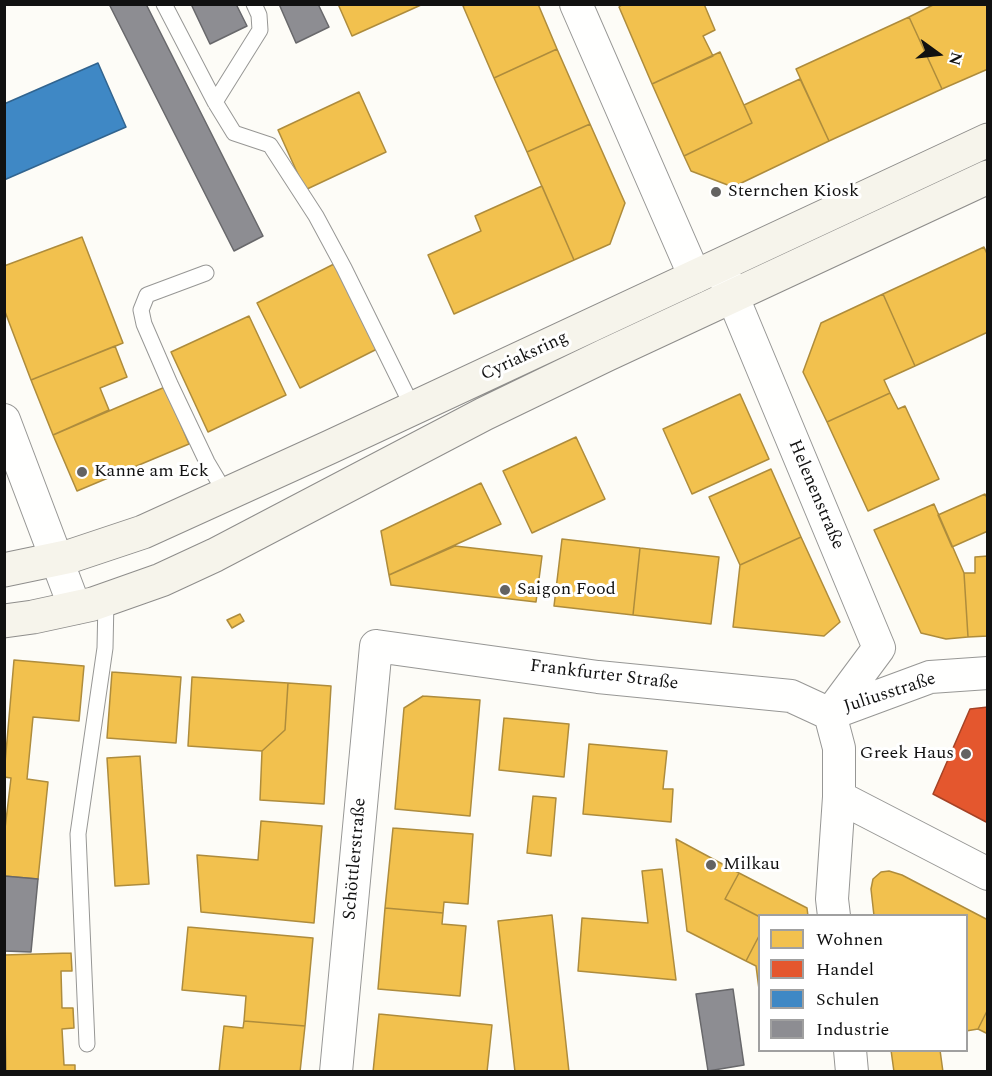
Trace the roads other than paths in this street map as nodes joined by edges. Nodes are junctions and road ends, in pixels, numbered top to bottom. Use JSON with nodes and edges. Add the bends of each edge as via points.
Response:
{"nodes":[{"id":1,"x":164,"y":4,"type":"edge"},
{"id":2,"x":254,"y":4,"type":"edge"},
{"id":3,"x":576,"y":4,"type":"edge"},
{"id":4,"x":215,"y":102,"type":"junction"},
{"id":5,"x":987,"y":140,"type":"edge"},
{"id":6,"x":987,"y":177,"type":"edge"},
{"id":7,"x":708,"y":271,"type":"junction"},
{"id":8,"x":206,"y":273,"type":"dead end"},
{"id":9,"x":732,"y":296,"type":"junction"},
{"id":10,"x":413,"y":408,"type":"junction"},
{"id":11,"x":4,"y":420,"type":"edge"},
{"id":12,"x":226,"y":494,"type":"junction"},
{"id":13,"x":57,"y":560,"type":"junction"},
{"id":14,"x":4,"y":570,"type":"edge"},
{"id":15,"x":91,"y":604,"type":"junction"},
{"id":16,"x":4,"y":621,"type":"edge"},
{"id":17,"x":376,"y":646,"type":"joint"},
{"id":18,"x":987,"y":673,"type":"edge"},
{"id":19,"x":830,"y":714,"type":"junction"},
{"id":20,"x":839,"y":797,"type":"junction"},
{"id":21,"x":987,"y":874,"type":"edge"},
{"id":22,"x":834,"y":914,"type":"edge"},
{"id":23,"x":87,"y":1044,"type":"dead end"},
{"id":24,"x":850,"y":1052,"type":"edge"},
{"id":25,"x":336,"y":1071,"type":"edge"},
{"id":26,"x":852,"y":1071,"type":"edge"}],
"edges":[{"from":1,"to":4,"type":"lane"},
{"from":2,"to":4,"type":"lane","via":[[260,30]]},
{"from":3,"to":7,"type":"street","name":"Helenenstraße"},
{"from":4,"to":10,"type":"lane","via":[[234,133],[270,145],[311,208]]},
{"from":5,"to":7,"type":"main road","name":"Cyriaksring"},
{"from":6,"to":9,"type":"main road","name":"Cyriaksring"},
{"from":7,"to":9,"type":"street","name":"Helenenstraße"},
{"from":7,"to":10,"type":"main road","name":"Cyriaksring"},
{"from":8,"to":12,"type":"lane","via":[[147,295],[141,310],[170,384]]},
{"from":9,"to":15,"type":"main road","name":"Cyriaksring","via":[[484,414],[215,555],[161,580]]},
{"from":9,"to":19,"type":"street","name":"Helenenstraße","via":[[879,648]]},
{"from":10,"to":12,"type":"main road","name":"Cyriaksring"},
{"from":11,"to":13,"type":"street"},
{"from":12,"to":13,"type":"main road","name":"Cyriaksring","via":[[143,532]]},
{"from":13,"to":14,"type":"main road"},
{"from":13,"to":15,"type":"street"},
{"from":15,"to":16,"type":"main road"},
{"from":15,"to":23,"type":"lane","via":[[105,648],[78,834]]},
{"from":17,"to":19,"type":"street","name":"Frankfurter Straße","via":[[598,677],[790,696]]},
{"from":17,"to":25,"type":"street","name":"Schöttlerstraße"},
{"from":18,"to":19,"type":"street","name":"Juliusstraße","via":[[930,677]]},
{"from":19,"to":20,"type":"street","via":[[839,748]]},
{"from":20,"to":21,"type":"street"},
{"from":20,"to":22,"type":"street"},
{"from":24,"to":26,"type":"street"}]}
